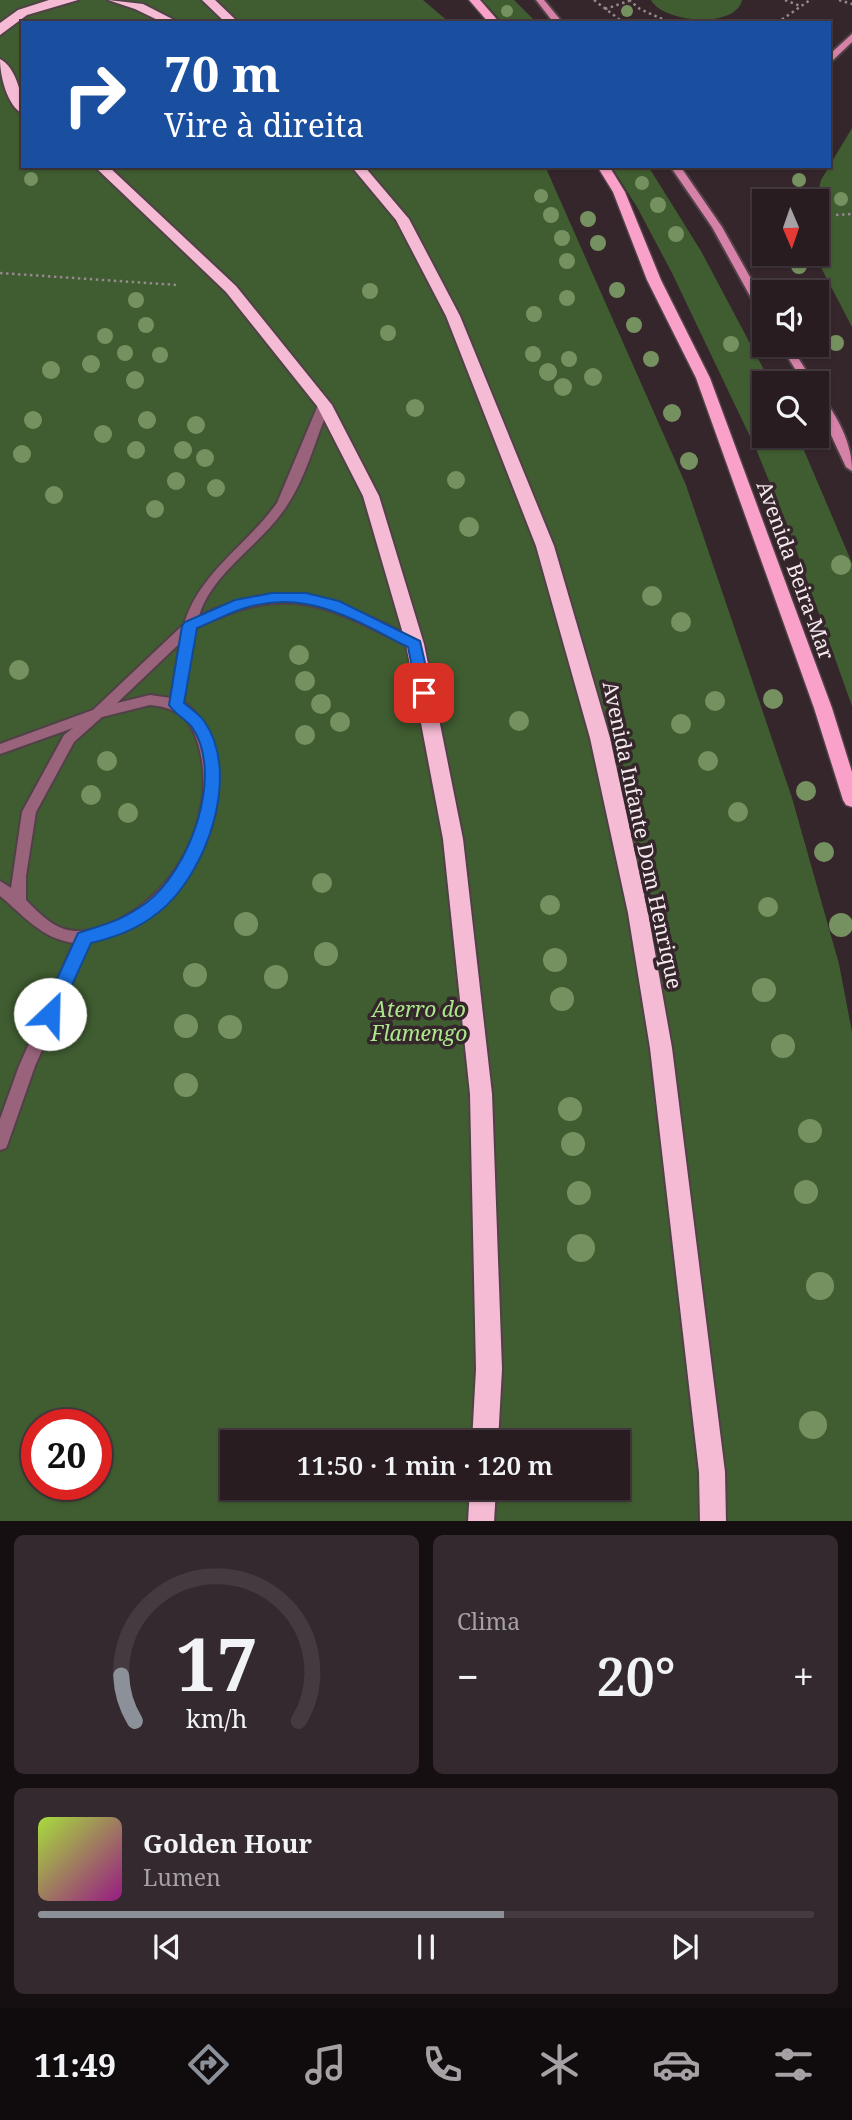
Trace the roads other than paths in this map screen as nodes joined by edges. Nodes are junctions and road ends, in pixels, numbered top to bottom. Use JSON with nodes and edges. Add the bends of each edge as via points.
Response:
{"nodes":[{"id":1,"x":72,"y":0,"type":"edge"},
{"id":2,"x":114,"y":0,"type":"edge"},
{"id":3,"x":208,"y":0,"type":"edge"},
{"id":4,"x":474,"y":0,"type":"edge"},
{"id":5,"x":540,"y":0,"type":"edge"},
{"id":6,"x":169,"y":21,"type":"edge"},
{"id":7,"x":231,"y":21,"type":"edge"},
{"id":8,"x":493,"y":21,"type":"edge"},
{"id":9,"x":557,"y":21,"type":"edge"},
{"id":10,"x":0,"y":31,"type":"edge"},
{"id":11,"x":852,"y":37,"type":"edge"},
{"id":12,"x":831,"y":57,"type":"edge"},
{"id":13,"x":0,"y":63,"type":"edge"},
{"id":14,"x":0,"y":103,"type":"edge"},
{"id":15,"x":21,"y":108,"type":"edge"},
{"id":16,"x":21,"y":111,"type":"edge"},
{"id":17,"x":102,"y":168,"type":"edge"},
{"id":18,"x":359,"y":168,"type":"edge"},
{"id":19,"x":604,"y":168,"type":"edge"},
{"id":20,"x":676,"y":168,"type":"edge"},
{"id":21,"x":752,"y":290,"type":"edge"},
{"id":22,"x":324,"y":405,"type":"junction"},
{"id":23,"x":829,"y":414,"type":"edge"},
{"id":24,"x":852,"y":467,"type":"edge"},
{"id":25,"x":190,"y":626,"type":"junction"},
{"id":26,"x":415,"y":644,"type":"junction"},
{"id":27,"x":176,"y":705,"type":"junction"},
{"id":28,"x":98,"y":713,"type":"junction"},
{"id":29,"x":0,"y":749,"type":"edge"},
{"id":30,"x":852,"y":800,"type":"edge"},
{"id":31,"x":0,"y":887,"type":"edge"},
{"id":32,"x":18,"y":902,"type":"junction"},
{"id":33,"x":84,"y":938,"type":"junction"},
{"id":34,"x":0,"y":1143,"type":"edge"},
{"id":35,"x":486,"y":1430,"type":"edge"},
{"id":36,"x":482,"y":1500,"type":"edge"},
{"id":37,"x":481,"y":1521,"type":"edge"},
{"id":38,"x":713,"y":1521,"type":"edge"}],
"edges":[{"from":1,"to":10,"type":"highway","via":[[18,16]]},
{"from":2,"to":6,"type":"highway"},
{"from":3,"to":7,"type":"highway"},
{"from":4,"to":8,"type":"main road"},
{"from":5,"to":9,"type":"main road"},
{"from":11,"to":12,"type":"main road"},
{"from":13,"to":15,"type":"highway"},
{"from":14,"to":16,"type":"highway"},
{"from":17,"to":22,"type":"highway","via":[[231,289]]},
{"from":18,"to":38,"type":"highway","name":"Avenida Infante Dom Henrique","via":[[402,219],[453,316],[545,546],[600,738],[661,1048],[712,1472]]},
{"from":19,"to":30,"type":"main road","name":"Avenida Beira-Mar","via":[[703,378]]},
{"from":20,"to":21,"type":"main road","via":[[717,227]]},
{"from":22,"to":25,"type":"lane","via":[[282,503],[257,538],[208,586],[193,607]]},
{"from":22,"to":26,"type":"highway","via":[[371,496]]},
{"from":23,"to":24,"type":"main road"},
{"from":25,"to":26,"type":"lane","via":[[240,604],[306,598],[334,604]]},
{"from":25,"to":27,"type":"lane"},
{"from":25,"to":28,"type":"lane"},
{"from":26,"to":35,"type":"highway","via":[[453,839],[481,1094],[489,1369]]},
{"from":27,"to":28,"type":"lane","via":[[150,700]]},
{"from":27,"to":33,"type":"lane","via":[[198,724],[209,751],[213,779],[208,815],[196,848],[155,906],[120,929]]},
{"from":28,"to":29,"type":"lane"},
{"from":28,"to":32,"type":"lane","via":[[69,739],[29,812]]},
{"from":31,"to":32,"type":"lane"},
{"from":32,"to":33,"type":"lane","via":[[60,934]]},
{"from":33,"to":34,"type":"lane","via":[[27,1066]]},
{"from":36,"to":37,"type":"highway"}]}
